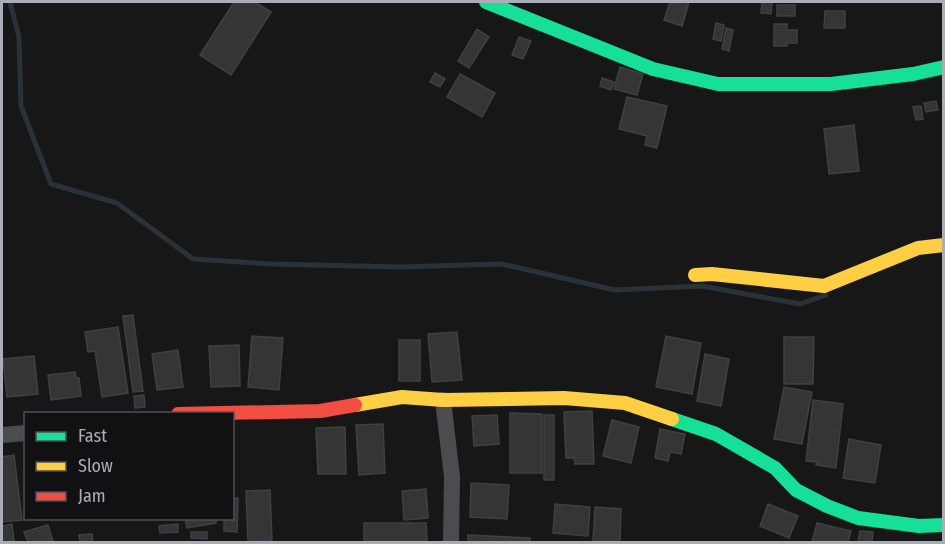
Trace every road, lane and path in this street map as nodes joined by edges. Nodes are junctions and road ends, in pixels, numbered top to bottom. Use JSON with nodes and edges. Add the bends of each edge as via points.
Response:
{"nodes":[{"id":1,"x":486,"y":2,"type":"edge"},
{"id":2,"x":944,"y":67,"type":"edge"},
{"id":3,"x":944,"y":245,"type":"edge"},
{"id":4,"x":695,"y":275,"type":"dead end"},
{"id":5,"x":443,"y":400,"type":"junction"},
{"id":6,"x":234,"y":413,"type":"edge"},
{"id":7,"x":24,"y":433,"type":"edge"},
{"id":8,"x":2,"y":435,"type":"edge"},
{"id":9,"x":944,"y":525,"type":"edge"},
{"id":10,"x":451,"y":543,"type":"edge"}],
"edges":[{"from":1,"to":2,"type":"street","via":[[653,69],[718,84],[831,84]]},
{"from":3,"to":4,"type":"street","via":[[918,248],[824,286]]},
{"from":5,"to":6,"type":"street","via":[[402,397],[320,411]]},
{"from":5,"to":9,"type":"street","via":[[564,398],[625,403],[716,434],[775,468],[796,490],[858,518]]},
{"from":5,"to":10,"type":"street","via":[[452,477]]},
{"from":7,"to":8,"type":"street"}]}
